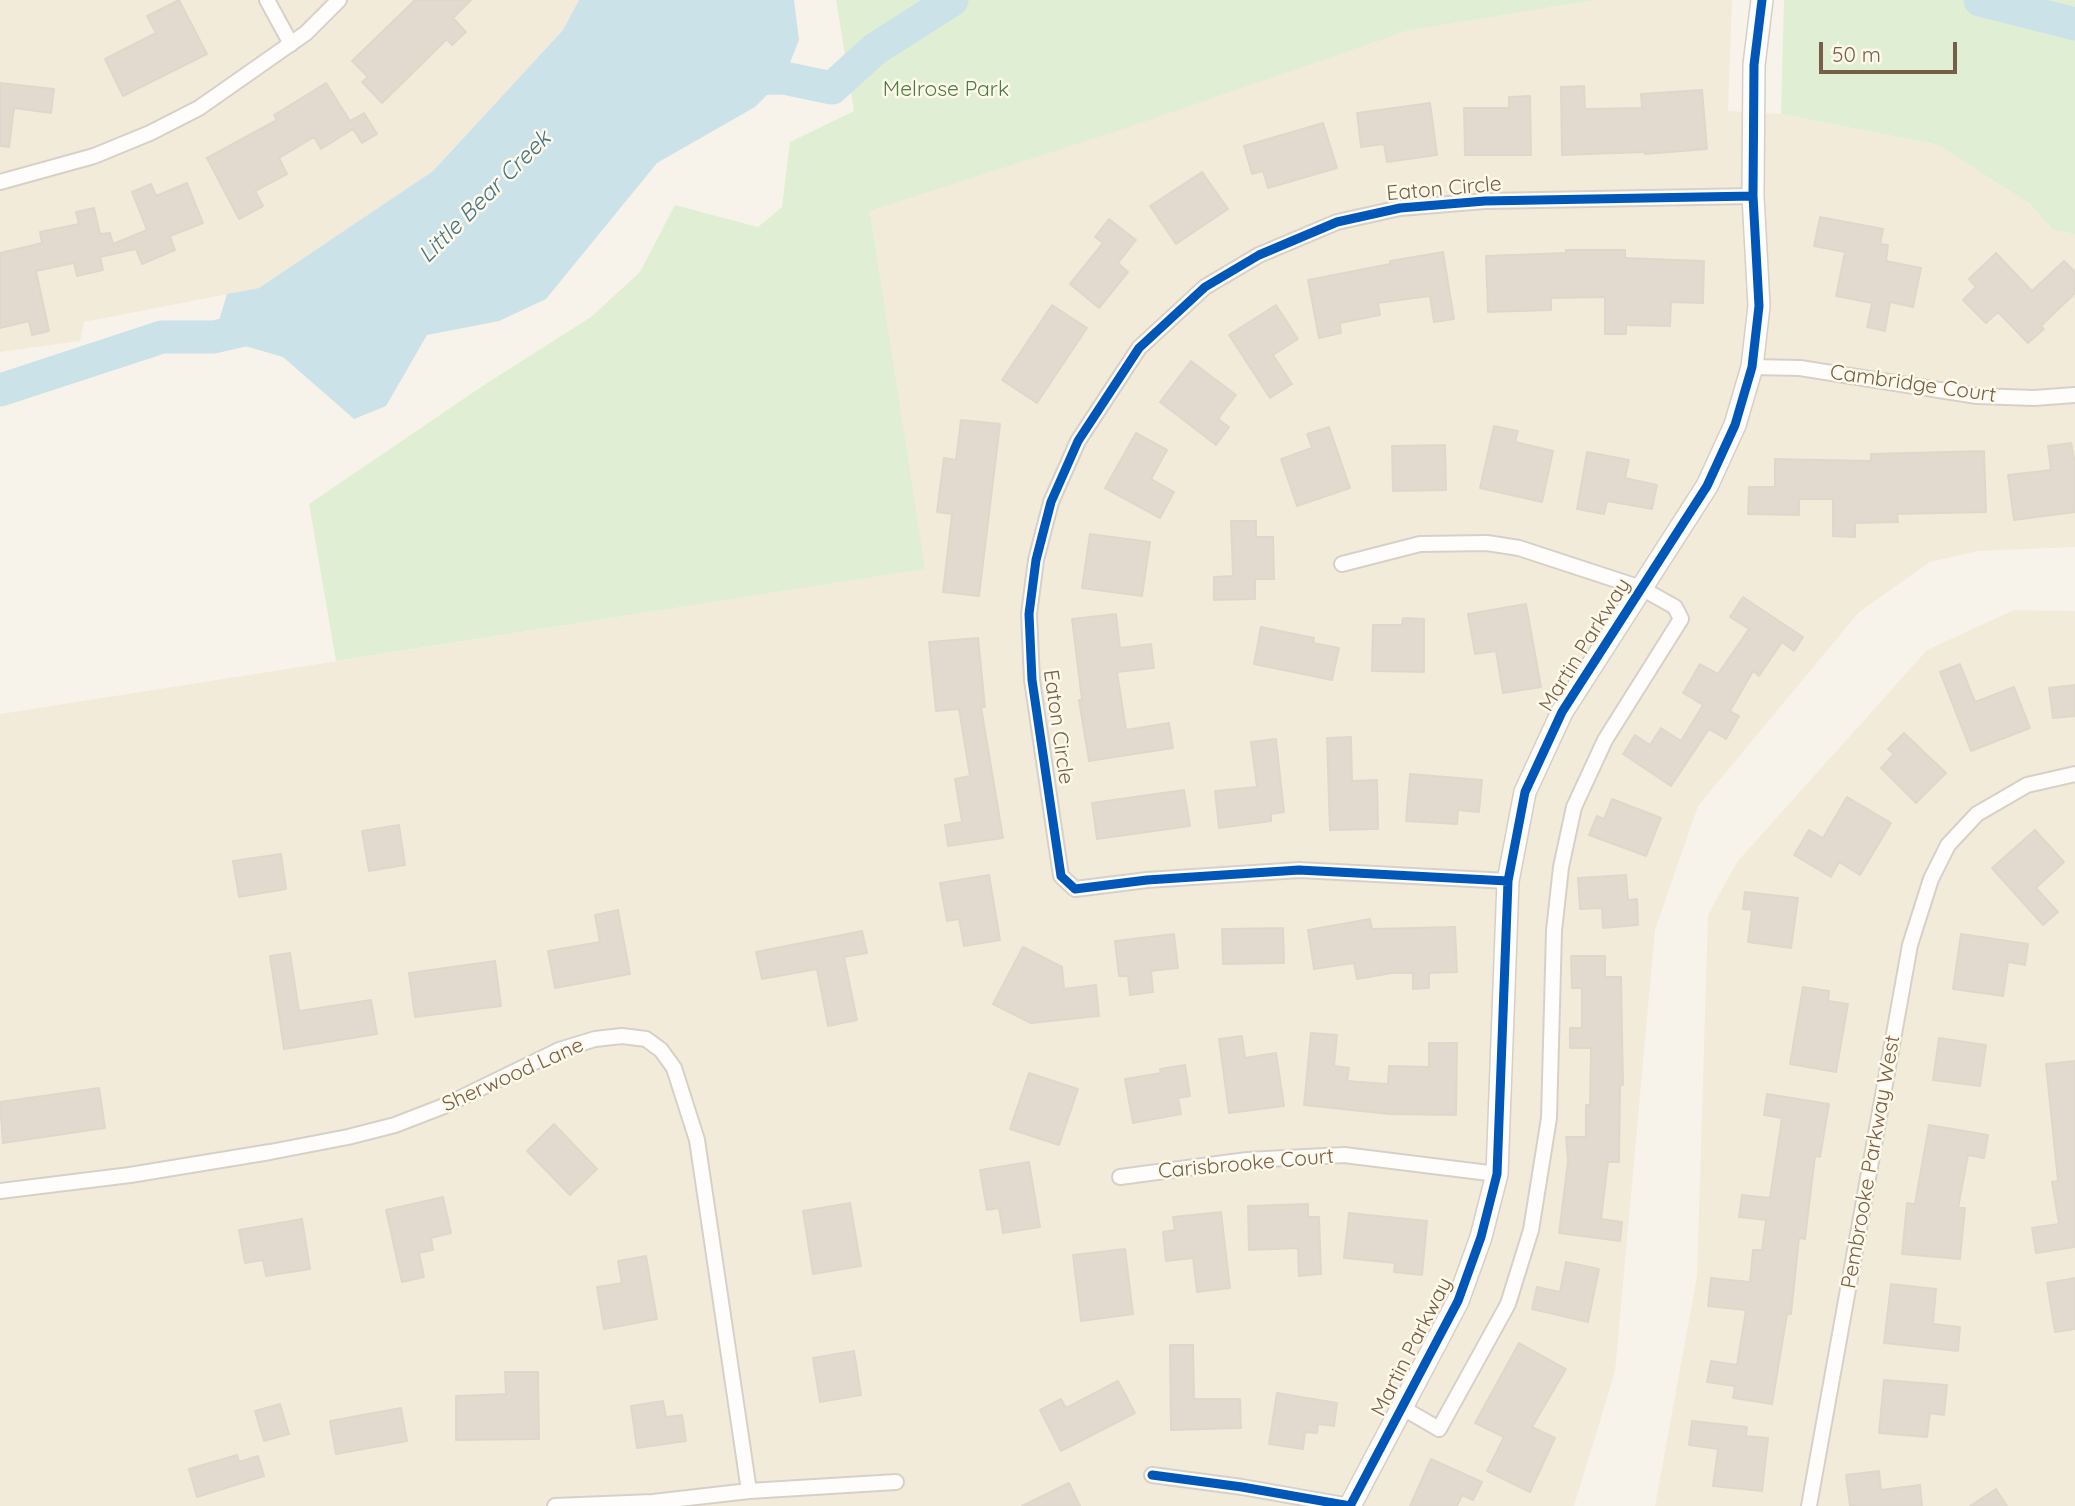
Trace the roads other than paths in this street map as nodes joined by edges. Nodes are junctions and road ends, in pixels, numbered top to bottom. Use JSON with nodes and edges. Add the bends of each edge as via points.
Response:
{"nodes":[{"id":1,"x":267,"y":0,"type":"edge"},
{"id":2,"x":340,"y":0,"type":"edge"},
{"id":3,"x":1762,"y":0,"type":"edge"},
{"id":4,"x":291,"y":44,"type":"junction"},
{"id":5,"x":0,"y":182,"type":"edge"},
{"id":6,"x":1753,"y":196,"type":"junction"},
{"id":7,"x":1752,"y":367,"type":"junction"},
{"id":8,"x":2075,"y":396,"type":"edge"},
{"id":9,"x":1342,"y":564,"type":"dead end"},
{"id":10,"x":1640,"y":588,"type":"junction"},
{"id":11,"x":2075,"y":774,"type":"edge"},
{"id":12,"x":1508,"y":881,"type":"junction"},
{"id":13,"x":1497,"y":1174,"type":"junction"},
{"id":14,"x":1120,"y":1177,"type":"dead end"},
{"id":15,"x":0,"y":1191,"type":"edge"},
{"id":16,"x":1401,"y":1407,"type":"junction"},
{"id":17,"x":1152,"y":1475,"type":"dead end"},
{"id":18,"x":895,"y":1482,"type":"dead end"},
{"id":19,"x":749,"y":1490,"type":"junction"},
{"id":20,"x":555,"y":1506,"type":"edge"},
{"id":21,"x":1350,"y":1506,"type":"edge"},
{"id":22,"x":1809,"y":1506,"type":"edge"}],
"edges":[{"from":1,"to":4,"type":"street"},
{"from":2,"to":4,"type":"street"},
{"from":3,"to":6,"type":"street","name":"Martin Parkway","via":[[1754,65]]},
{"from":4,"to":5,"type":"street","via":[[199,108],[150,133],[94,156]]},
{"from":6,"to":7,"type":"street","name":"Martin Parkway","via":[[1759,306]]},
{"from":6,"to":12,"type":"street","name":"Eaton Circle","via":[[1485,201],[1401,208],[1337,222],[1259,254],[1205,287],[1139,348],[1078,442],[1051,502],[1036,559],[1029,614],[1032,680],[1061,876],[1075,889],[1299,870]]},
{"from":7,"to":8,"type":"street","name":"Cambridge Court","via":[[1800,368],[1977,396]]},
{"from":7,"to":10,"type":"street","name":"Martin Parkway","via":[[1735,425],[1707,486]]},
{"from":9,"to":10,"type":"street","via":[[1420,544],[1487,543],[1519,548]]},
{"from":10,"to":12,"type":"street","name":"Martin Parkway","via":[[1562,712],[1525,792]]},
{"from":10,"to":16,"type":"street","via":[[1675,607],[1681,619],[1605,740],[1574,807],[1554,931],[1549,1118],[1531,1230],[1508,1304],[1439,1429]]},
{"from":11,"to":22,"type":"street","name":"Pembrooke Parkway West","via":[[2028,785],[1977,814],[1948,845],[1931,878],[1910,945]]},
{"from":12,"to":13,"type":"street","name":"Martin Parkway"},
{"from":13,"to":14,"type":"street","name":"Carisbrooke Court","via":[[1344,1155],[1247,1160]]},
{"from":13,"to":16,"type":"street","name":"Martin Parkway","via":[[1458,1301]]},
{"from":15,"to":19,"type":"street","name":"Sherwood Lane","via":[[143,1173],[348,1137],[444,1106],[559,1050],[595,1039],[646,1039],[674,1068],[697,1140]]},
{"from":16,"to":21,"type":"street","name":"Martin Parkway"},
{"from":17,"to":21,"type":"street"},
{"from":18,"to":19,"type":"street"},
{"from":19,"to":20,"type":"street","via":[[653,1502]]}]}
